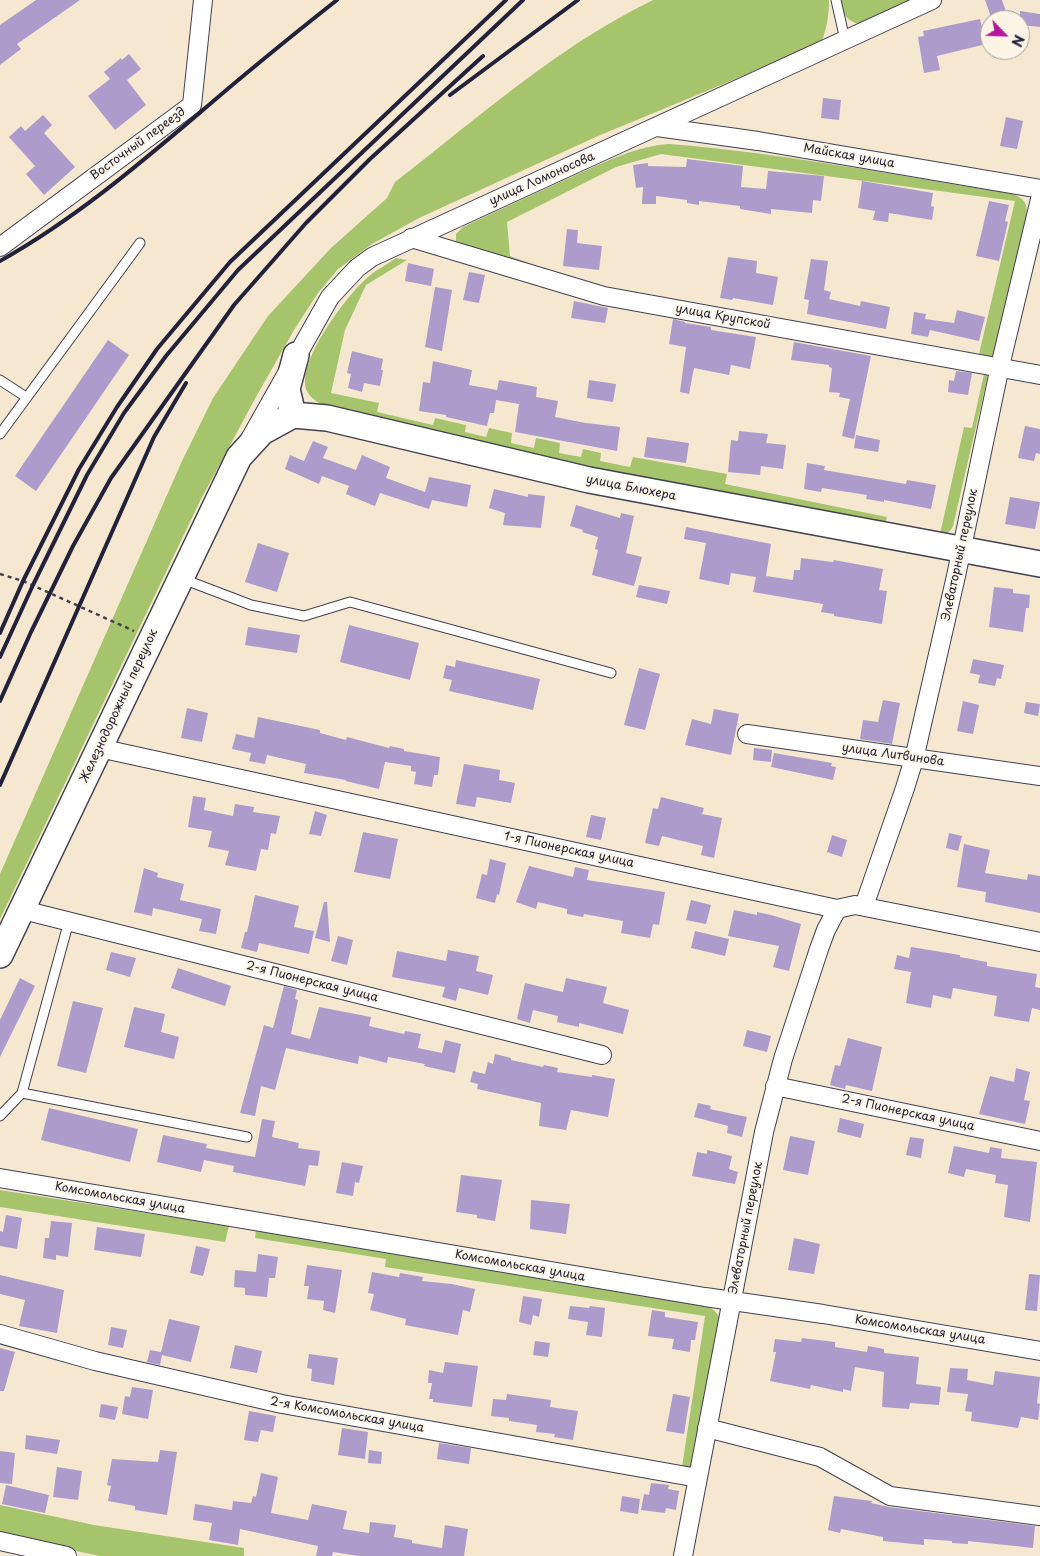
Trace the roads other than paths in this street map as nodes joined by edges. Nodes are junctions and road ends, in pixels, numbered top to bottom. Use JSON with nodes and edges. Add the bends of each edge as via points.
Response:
{"nodes":[{"id":1,"x":203,"y":0,"type":"edge"},
{"id":2,"x":836,"y":0,"type":"edge"},
{"id":3,"x":932,"y":0,"type":"edge"},
{"id":4,"x":845,"y":40,"type":"junction"},
{"id":5,"x":656,"y":127,"type":"junction"},
{"id":6,"x":1040,"y":189,"type":"edge"},
{"id":7,"x":1040,"y":198,"type":"edge"},
{"id":8,"x":411,"y":238,"type":"junction"},
{"id":9,"x":140,"y":244,"type":"dead end"},
{"id":10,"x":0,"y":246,"type":"edge"},
{"id":11,"x":296,"y":355,"type":"junction"},
{"id":12,"x":1000,"y":366,"type":"junction"},
{"id":13,"x":1040,"y":375,"type":"edge"},
{"id":14,"x":0,"y":380,"type":"edge"},
{"id":15,"x":26,"y":397,"type":"junction"},
{"id":16,"x":293,"y":415,"type":"junction"},
{"id":17,"x":0,"y":434,"type":"edge"},
{"id":18,"x":239,"y":457,"type":"junction"},
{"id":19,"x":961,"y":549,"type":"junction"},
{"id":20,"x":1040,"y":564,"type":"edge"},
{"id":21,"x":180,"y":578,"type":"junction"},
{"id":22,"x":611,"y":673,"type":"dead end"},
{"id":23,"x":747,"y":734,"type":"dead end"},
{"id":24,"x":99,"y":748,"type":"junction"},
{"id":25,"x":914,"y":758,"type":"junction"},
{"id":26,"x":1040,"y":776,"type":"edge"},
{"id":27,"x":864,"y":906,"type":"junction"},
{"id":28,"x":837,"y":909,"type":"junction"},
{"id":29,"x":23,"y":910,"type":"junction"},
{"id":30,"x":69,"y":921,"type":"junction"},
{"id":31,"x":1040,"y":942,"type":"edge"},
{"id":32,"x":0,"y":955,"type":"edge"},
{"id":33,"x":602,"y":1055,"type":"dead end"},
{"id":34,"x":775,"y":1086,"type":"junction"},
{"id":35,"x":22,"y":1093,"type":"junction"},
{"id":36,"x":0,"y":1116,"type":"edge"},
{"id":37,"x":247,"y":1137,"type":"dead end"},
{"id":38,"x":1040,"y":1140,"type":"edge"},
{"id":39,"x":0,"y":1178,"type":"edge"},
{"id":40,"x":732,"y":1301,"type":"junction"},
{"id":41,"x":0,"y":1334,"type":"edge"},
{"id":42,"x":1040,"y":1350,"type":"edge"},
{"id":43,"x":707,"y":1428,"type":"junction"},
{"id":44,"x":698,"y":1478,"type":"junction"},
{"id":45,"x":1040,"y":1516,"type":"edge"},
{"id":46,"x":0,"y":1541,"type":"edge"},
{"id":47,"x":67,"y":1556,"type":"edge"},
{"id":48,"x":683,"y":1556,"type":"edge"}],
"edges":[{"from":1,"to":10,"type":"street","name":"Восточный переезд","via":[[192,105]]},
{"from":2,"to":4,"type":"lane"},
{"from":3,"to":4,"type":"street","name":"улица Ломоносова"},
{"from":4,"to":5,"type":"street","name":"улица Ломоносова"},
{"from":5,"to":6,"type":"street","name":"Майская улица"},
{"from":5,"to":8,"type":"street","name":"улица Ломоносова"},
{"from":7,"to":12,"type":"street","name":"Элеваторный переулок"},
{"from":8,"to":11,"type":"street","name":"улица Ломоносова","via":[[372,257],[342,282]]},
{"from":8,"to":12,"type":"street","name":"улица Крупской","via":[[604,296]]},
{"from":9,"to":15,"type":"lane"},
{"from":11,"to":16,"type":"street","via":[[287,389]]},
{"from":11,"to":18,"type":"street","name":"улица Ломоносова"},
{"from":12,"to":13,"type":"street","name":"улица Крупской"},
{"from":12,"to":19,"type":"street","name":"Элеваторный переулок"},
{"from":14,"to":15,"type":"lane"},
{"from":15,"to":17,"type":"lane"},
{"from":16,"to":18,"type":"street","via":[[262,432]]},
{"from":16,"to":19,"type":"street","name":"улица Блюхера","via":[[327,418],[589,480]]},
{"from":18,"to":21,"type":"street","name":"Железнодорожный переулок"},
{"from":19,"to":20,"type":"street","name":"улица Блюхера"},
{"from":19,"to":25,"type":"street","name":"Элеваторный переулок"},
{"from":21,"to":22,"type":"lane","via":[[251,605],[304,616],[350,602]]},
{"from":21,"to":24,"type":"street","name":"Железнодорожный переулок"},
{"from":23,"to":25,"type":"street","name":"улица Литвинова"},
{"from":24,"to":28,"type":"street","name":"1-я Пионерская улица"},
{"from":24,"to":29,"type":"street","name":"Железнодорожный переулок"},
{"from":25,"to":26,"type":"street","name":"улица Литвинова"},
{"from":25,"to":27,"type":"street","name":"Элеваторный переулок"},
{"from":27,"to":28,"type":"street","name":"1-я Пионерская улица","via":[[854,904]]},
{"from":27,"to":31,"type":"street","name":"1-я Пионерская улица"},
{"from":28,"to":34,"type":"street","name":"Элеваторный переулок","via":[[824,936]]},
{"from":29,"to":30,"type":"street","name":"2-я Пионерская улица"},
{"from":29,"to":32,"type":"street","name":"Железнодорожный переулок"},
{"from":30,"to":33,"type":"street","name":"2-я Пионерская улица"},
{"from":30,"to":35,"type":"lane"},
{"from":34,"to":38,"type":"street","name":"2-я Пионерская улица"},
{"from":34,"to":40,"type":"street","name":"Элеваторный переулок"},
{"from":35,"to":36,"type":"lane"},
{"from":35,"to":37,"type":"lane"},
{"from":39,"to":40,"type":"street","name":"Комсомольская улица"},
{"from":40,"to":42,"type":"street","name":"Комсомольская улица"},
{"from":40,"to":43,"type":"street","name":"Элеваторный переулок"},
{"from":41,"to":44,"type":"street","name":"2-я Комсомольская улица","via":[[95,1361],[282,1404]]},
{"from":43,"to":44,"type":"street","name":"Элеваторный переулок"},
{"from":43,"to":45,"type":"street","via":[[820,1458],[890,1496]]},
{"from":44,"to":48,"type":"street","name":"Элеваторный переулок"},
{"from":46,"to":47,"type":"street"}]}
